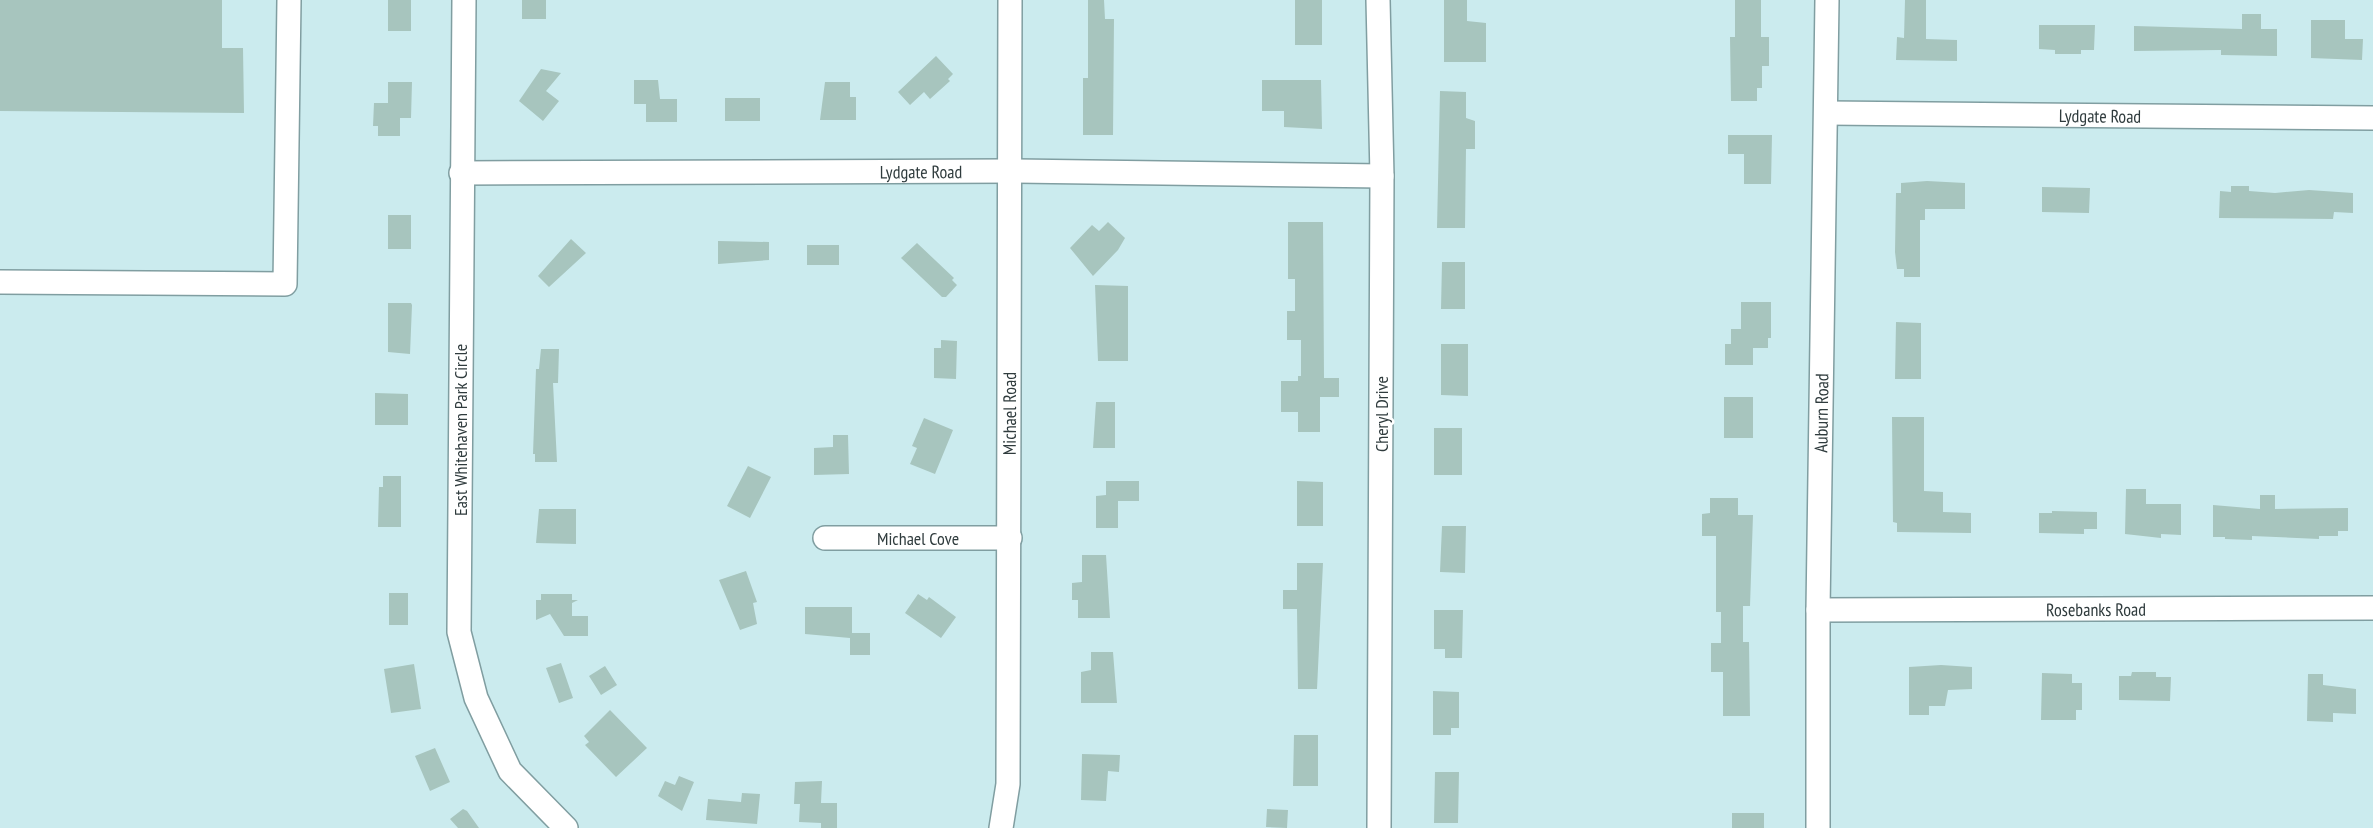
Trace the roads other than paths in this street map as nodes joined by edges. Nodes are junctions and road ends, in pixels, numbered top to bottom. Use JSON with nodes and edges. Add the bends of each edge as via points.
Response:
{"nodes":[{"id":1,"x":289,"y":0,"type":"edge"},
{"id":2,"x":464,"y":0,"type":"edge"},
{"id":3,"x":1010,"y":0,"type":"edge"},
{"id":4,"x":1378,"y":0,"type":"edge"},
{"id":5,"x":1827,"y":0,"type":"edge"},
{"id":6,"x":1827,"y":113,"type":"junction"},
{"id":7,"x":2373,"y":118,"type":"edge"},
{"id":8,"x":1011,"y":171,"type":"junction"},
{"id":9,"x":461,"y":173,"type":"junction"},
{"id":10,"x":1382,"y":176,"type":"junction"},
{"id":11,"x":0,"y":282,"type":"edge"},
{"id":12,"x":825,"y":538,"type":"dead end"},
{"id":13,"x":1010,"y":538,"type":"junction"},
{"id":14,"x":2373,"y":608,"type":"edge"},
{"id":15,"x":1818,"y":610,"type":"junction"},
{"id":16,"x":566,"y":828,"type":"edge"},
{"id":17,"x":1002,"y":828,"type":"edge"},
{"id":18,"x":1379,"y":828,"type":"edge"},
{"id":19,"x":1818,"y":828,"type":"edge"}],
"edges":[{"from":1,"to":11,"type":"street","via":[[285,284]]},
{"from":2,"to":9,"type":"street","name":"East Whitehaven Park Circle"},
{"from":3,"to":8,"type":"street","name":"Michael Road"},
{"from":4,"to":10,"type":"street","name":"Cheryl Drive"},
{"from":5,"to":6,"type":"street","name":"Auburn Road"},
{"from":6,"to":7,"type":"street","name":"Lydgate Road"},
{"from":6,"to":15,"type":"street","name":"Auburn Road"},
{"from":8,"to":9,"type":"street","name":"Lydgate Road"},
{"from":8,"to":10,"type":"street","name":"Lydgate Road"},
{"from":8,"to":13,"type":"street","name":"Michael Road"},
{"from":9,"to":16,"type":"street","name":"East Whitehaven Park Circle","via":[[459,632],[476,698],[510,771]]},
{"from":10,"to":18,"type":"street","name":"Cheryl Drive"},
{"from":12,"to":13,"type":"street","name":"Michael Cove"},
{"from":13,"to":17,"type":"street","name":"Michael Road","via":[[1008,784]]},
{"from":14,"to":15,"type":"street","name":"Rosebanks Road"},
{"from":15,"to":19,"type":"street","name":"Auburn Road"}]}
